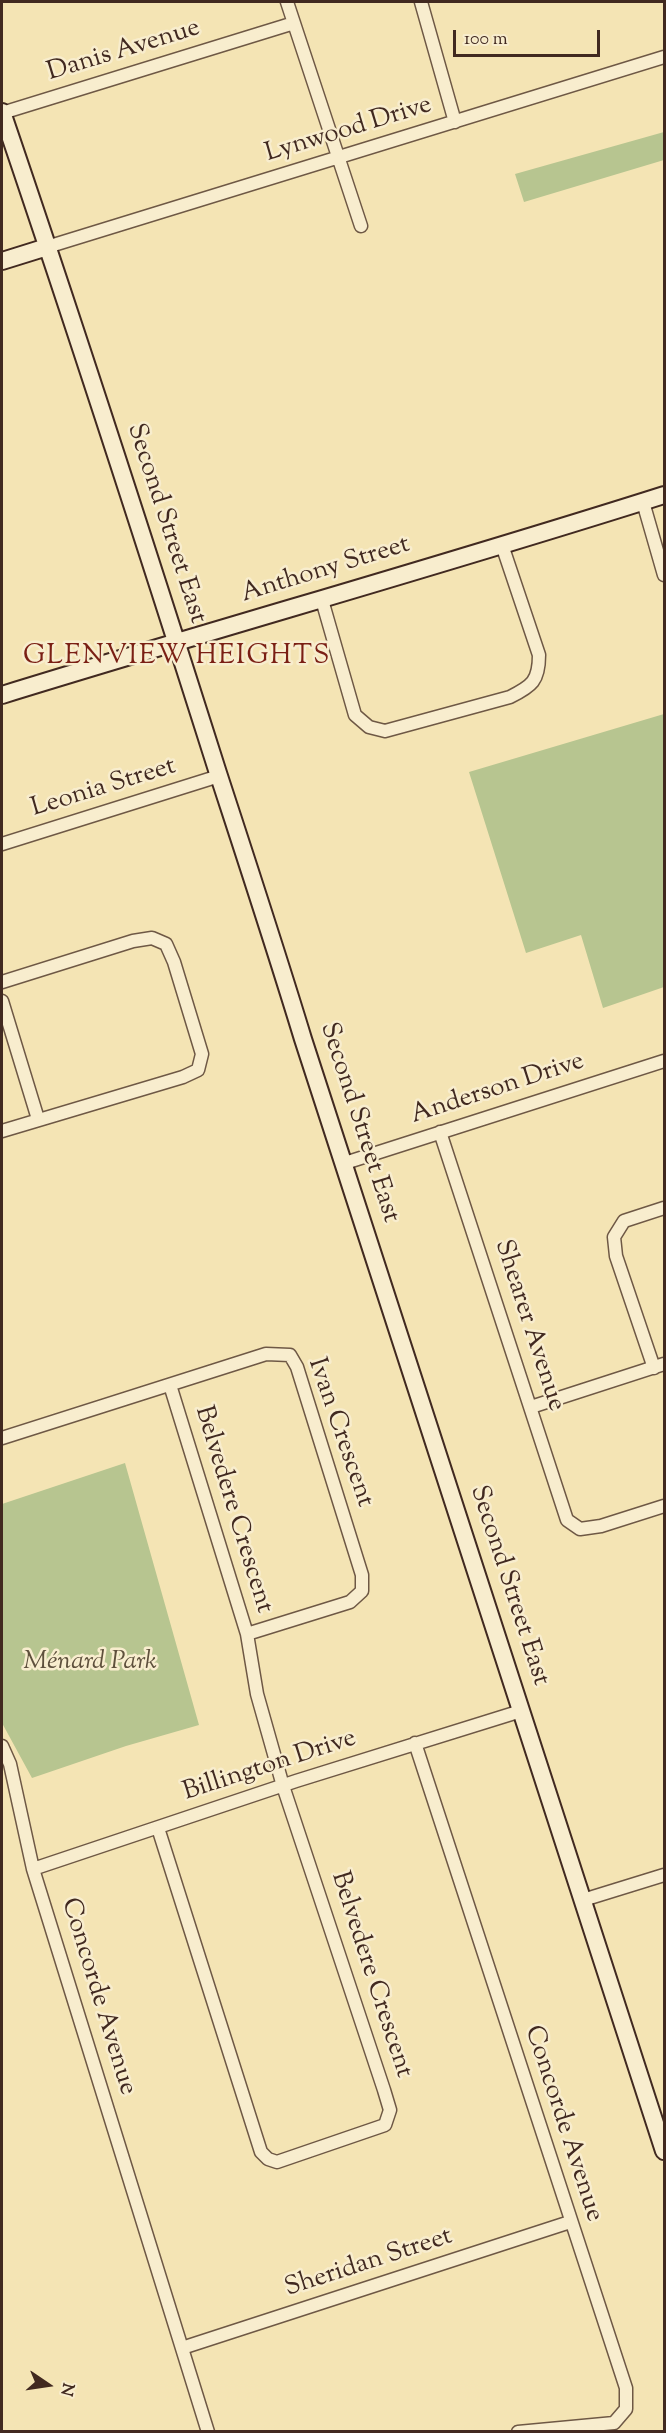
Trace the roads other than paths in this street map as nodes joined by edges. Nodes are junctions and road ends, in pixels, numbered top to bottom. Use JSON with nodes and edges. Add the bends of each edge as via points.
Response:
{"nodes":[{"id":1,"x":287,"y":2,"type":"edge"},
{"id":2,"x":421,"y":2,"type":"edge"},
{"id":3,"x":294,"y":23,"type":"junction"},
{"id":4,"x":664,"y":57,"type":"edge"},
{"id":5,"x":2,"y":113,"type":"edge"},
{"id":6,"x":455,"y":122,"type":"junction"},
{"id":7,"x":337,"y":159,"type":"junction"},
{"id":8,"x":361,"y":226,"type":"dead end"},
{"id":9,"x":47,"y":247,"type":"junction"},
{"id":10,"x":2,"y":261,"type":"edge"},
{"id":11,"x":664,"y":495,"type":"edge"},
{"id":12,"x":643,"y":502,"type":"junction"},
{"id":13,"x":502,"y":544,"type":"junction"},
{"id":14,"x":664,"y":575,"type":"edge"},
{"id":15,"x":322,"y":600,"type":"junction"},
{"id":16,"x":177,"y":641,"type":"junction"},
{"id":17,"x":2,"y":695,"type":"edge"},
{"id":18,"x":219,"y":776,"type":"junction"},
{"id":19,"x":2,"y":844,"type":"edge"},
{"id":20,"x":2,"y":982,"type":"edge"},
{"id":21,"x":2,"y":1001,"type":"edge"},
{"id":22,"x":664,"y":1061,"type":"edge"},
{"id":23,"x":38,"y":1119,"type":"junction"},
{"id":24,"x":2,"y":1131,"type":"edge"},
{"id":25,"x":440,"y":1132,"type":"junction"},
{"id":26,"x":345,"y":1164,"type":"junction"},
{"id":27,"x":664,"y":1208,"type":"edge"},
{"id":28,"x":659,"y":1366,"type":"edge"},
{"id":29,"x":170,"y":1385,"type":"junction"},
{"id":30,"x":531,"y":1407,"type":"junction"},
{"id":31,"x":2,"y":1438,"type":"edge"},
{"id":32,"x":664,"y":1506,"type":"edge"},
{"id":33,"x":247,"y":1634,"type":"junction"},
{"id":34,"x":521,"y":1711,"type":"junction"},
{"id":35,"x":415,"y":1743,"type":"junction"},
{"id":36,"x":2,"y":1746,"type":"edge"},
{"id":37,"x":283,"y":1786,"type":"junction"},
{"id":38,"x":158,"y":1828,"type":"junction"},
{"id":39,"x":33,"y":1869,"type":"junction"},
{"id":40,"x":664,"y":1875,"type":"edge"},
{"id":41,"x":583,"y":1900,"type":"junction"},
{"id":42,"x":664,"y":2151,"type":"edge"},
{"id":43,"x":570,"y":2222,"type":"junction"},
{"id":44,"x":182,"y":2348,"type":"junction"},
{"id":45,"x":207,"y":2432,"type":"edge"},
{"id":46,"x":518,"y":2432,"type":"edge"}],
"edges":[{"from":1,"to":3,"type":"street"},
{"from":2,"to":6,"type":"street"},
{"from":3,"to":5,"type":"street","name":"Danis Avenue"},
{"from":3,"to":7,"type":"street"},
{"from":4,"to":6,"type":"street","name":"Lynwood Drive"},
{"from":5,"to":9,"type":"main road","name":"Second Street East"},
{"from":6,"to":7,"type":"street","name":"Lynwood Drive"},
{"from":7,"to":8,"type":"street"},
{"from":7,"to":9,"type":"street","name":"Lynwood Drive"},
{"from":9,"to":10,"type":"main road"},
{"from":9,"to":16,"type":"main road","name":"Second Street East"},
{"from":11,"to":12,"type":"main road","name":"Anthony Street"},
{"from":12,"to":13,"type":"main road","name":"Anthony Street"},
{"from":12,"to":14,"type":"street"},
{"from":13,"to":15,"type":"main road","name":"Anthony Street"},
{"from":13,"to":15,"type":"street","via":[[539,655],[539,673],[528,687],[510,697],[385,731],[369,727],[355,715]]},
{"from":15,"to":16,"type":"main road","name":"Anthony Street"},
{"from":16,"to":17,"type":"main road","name":"Anthony Street"},
{"from":16,"to":18,"type":"main road","name":"Second Street East"},
{"from":18,"to":19,"type":"street","name":"Leonia Street"},
{"from":18,"to":26,"type":"main road","name":"Second Street East"},
{"from":20,"to":23,"type":"street","via":[[153,938],[166,944],[174,962],[202,1054],[198,1070],[183,1077]]},
{"from":21,"to":23,"type":"street"},
{"from":22,"to":25,"type":"street","name":"Anderson Drive"},
{"from":23,"to":24,"type":"street"},
{"from":25,"to":26,"type":"street","name":"Anderson Drive"},
{"from":25,"to":30,"type":"street","name":"Shearer Avenue"},
{"from":26,"to":34,"type":"main road","name":"Second Street East"},
{"from":27,"to":28,"type":"street","via":[[624,1221],[614,1237],[616,1256]]},
{"from":28,"to":30,"type":"street"},
{"from":29,"to":31,"type":"street","name":"Ivan Crescent"},
{"from":29,"to":33,"type":"street","name":"Belvedere Crescent"},
{"from":29,"to":33,"type":"street","name":"Ivan Crescent","via":[[266,1354],[290,1355],[362,1575],[362,1591],[350,1602]]},
{"from":30,"to":32,"type":"street","name":"Shearer Avenue","via":[[567,1520],[580,1529],[601,1526]]},
{"from":33,"to":37,"type":"street","name":"Belvedere Crescent","via":[[257,1694]]},
{"from":34,"to":35,"type":"street","name":"Billington Drive"},
{"from":34,"to":41,"type":"main road","name":"Second Street East"},
{"from":35,"to":37,"type":"street","name":"Billington Drive"},
{"from":35,"to":43,"type":"street","name":"Concorde Avenue"},
{"from":36,"to":39,"type":"street","name":"Concorde Avenue","via":[[10,1764]]},
{"from":37,"to":38,"type":"street","name":"Billington Drive"},
{"from":37,"to":38,"type":"street","name":"Belvedere Crescent","via":[[390,2110],[385,2125],[277,2162],[261,2152]]},
{"from":38,"to":39,"type":"street","name":"Billington Drive"},
{"from":39,"to":44,"type":"street","name":"Concorde Avenue"},
{"from":40,"to":41,"type":"street"},
{"from":41,"to":42,"type":"main road","name":"Second Street East"},
{"from":43,"to":44,"type":"street","name":"Sheridan Street"},
{"from":43,"to":46,"type":"street","name":"Concorde Avenue","via":[[626,2388],[626,2409],[614,2423]]},
{"from":44,"to":45,"type":"street","name":"Concorde Avenue"}]}
